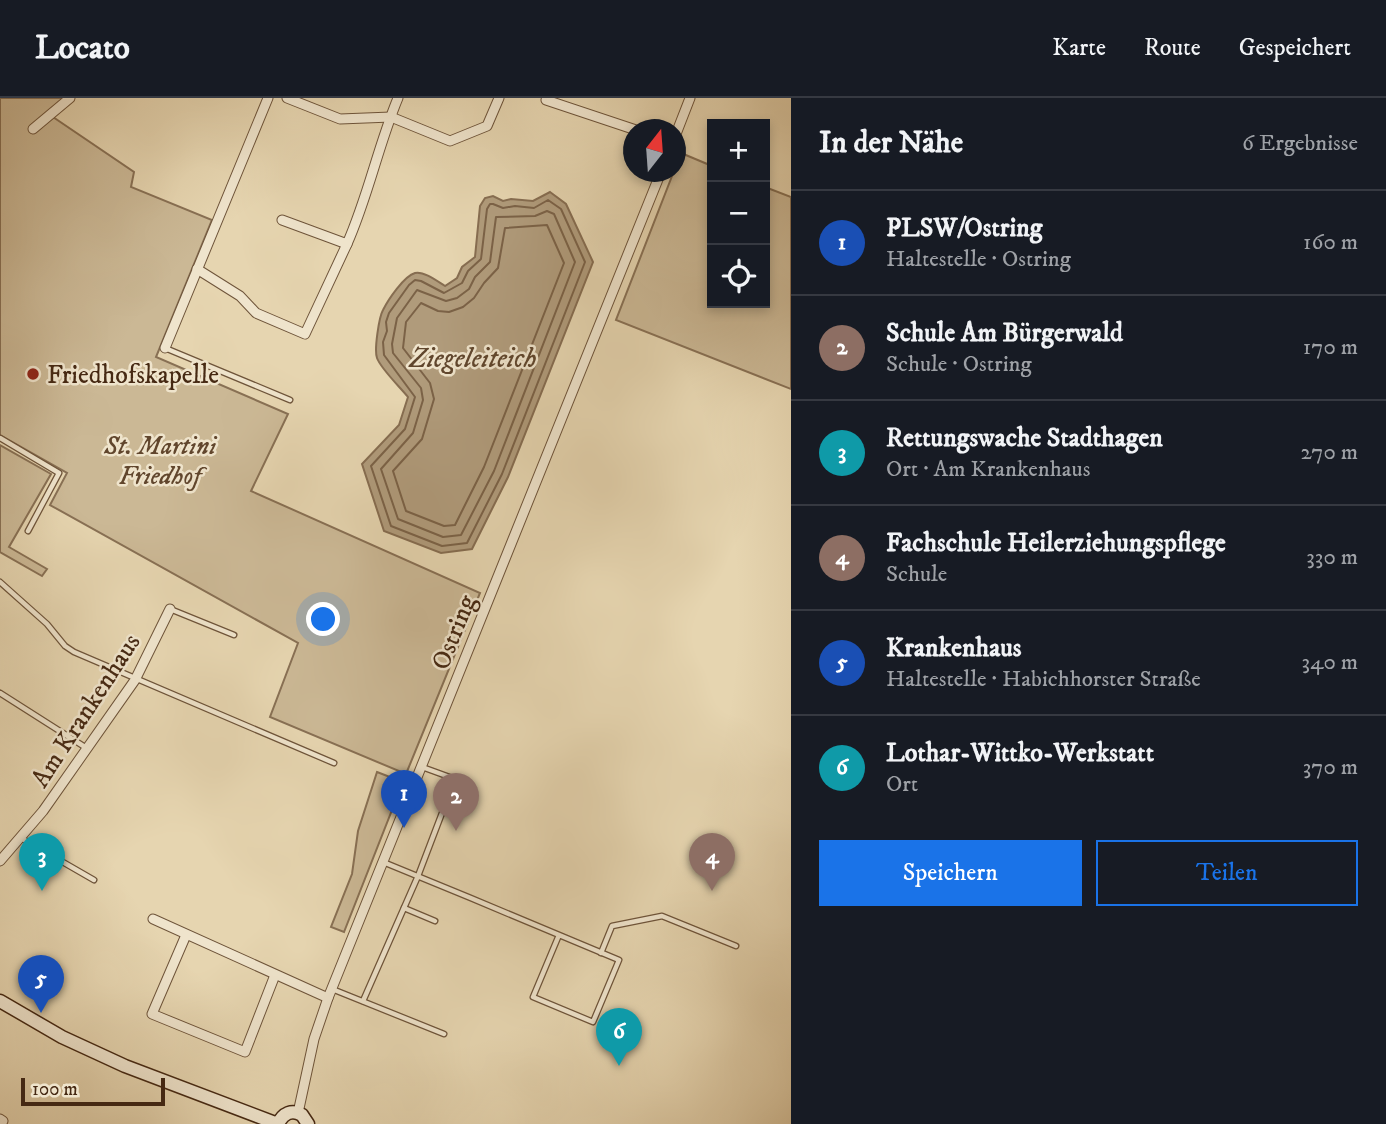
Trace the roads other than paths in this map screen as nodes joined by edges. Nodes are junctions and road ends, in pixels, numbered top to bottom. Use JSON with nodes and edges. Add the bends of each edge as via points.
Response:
{"nodes":[{"id":1,"x":71,"y":98,"type":"edge"},
{"id":2,"x":268,"y":98,"type":"edge"},
{"id":3,"x":286,"y":98,"type":"edge"},
{"id":4,"x":398,"y":98,"type":"edge"},
{"id":5,"x":499,"y":98,"type":"edge"},
{"id":6,"x":690,"y":98,"type":"edge"},
{"id":7,"x":546,"y":100,"type":"dead end"},
{"id":8,"x":391,"y":117,"type":"junction"},
{"id":9,"x":682,"y":119,"type":"edge"},
{"id":10,"x":623,"y":126,"type":"edge"},
{"id":11,"x":33,"y":129,"type":"dead end"},
{"id":12,"x":657,"y":182,"type":"edge"},
{"id":13,"x":282,"y":220,"type":"dead end"},
{"id":14,"x":347,"y":244,"type":"junction"},
{"id":15,"x":197,"y":269,"type":"junction"},
{"id":16,"x":165,"y":348,"type":"joint"},
{"id":17,"x":290,"y":400,"type":"dead end"},
{"id":18,"x":0,"y":438,"type":"edge"},
{"id":19,"x":28,"y":531,"type":"dead end"},
{"id":20,"x":0,"y":582,"type":"edge"},
{"id":21,"x":170,"y":608,"type":"joint"},
{"id":22,"x":234,"y":635,"type":"dead end"},
{"id":23,"x":135,"y":680,"type":"junction"},
{"id":24,"x":0,"y":693,"type":"edge"},
{"id":25,"x":88,"y":749,"type":"junction"},
{"id":26,"x":334,"y":763,"type":"dead end"},
{"id":27,"x":421,"y":767,"type":"junction"},
{"id":28,"x":20,"y":837,"type":"junction"},
{"id":29,"x":1,"y":862,"type":"edge"},
{"id":30,"x":382,"y":862,"type":"junction"},
{"id":31,"x":418,"y":876,"type":"junction"},
{"id":32,"x":94,"y":880,"type":"dead end"},
{"id":33,"x":404,"y":908,"type":"junction"},
{"id":34,"x":153,"y":919,"type":"dead end"},
{"id":35,"x":435,"y":921,"type":"dead end"},
{"id":36,"x":186,"y":935,"type":"junction"},
{"id":37,"x":559,"y":935,"type":"junction"},
{"id":38,"x":736,"y":946,"type":"dead end"},
{"id":39,"x":601,"y":953,"type":"junction"},
{"id":40,"x":275,"y":975,"type":"junction"},
{"id":41,"x":331,"y":988,"type":"junction"},
{"id":42,"x":328,"y":998,"type":"junction"},
{"id":43,"x":363,"y":1001,"type":"junction"},
{"id":44,"x":0,"y":1002,"type":"edge"},
{"id":45,"x":444,"y":1034,"type":"dead end"},
{"id":46,"x":298,"y":1113,"type":"junction"},
{"id":47,"x":278,"y":1124,"type":"edge"},
{"id":48,"x":308,"y":1124,"type":"edge"}],
"edges":[{"from":1,"to":11,"type":"street"},
{"from":2,"to":15,"type":"street"},
{"from":3,"to":8,"type":"street","via":[[340,119]]},
{"from":4,"to":8,"type":"street"},
{"from":5,"to":8,"type":"street","via":[[487,126],[450,141]]},
{"from":6,"to":9,"type":"street"},
{"from":7,"to":10,"type":"street"},
{"from":8,"to":14,"type":"street"},
{"from":12,"to":27,"type":"street","name":"Ostring"},
{"from":13,"to":14,"type":"street"},
{"from":14,"to":15,"type":"street","via":[[305,334],[256,313],[240,296]]},
{"from":15,"to":16,"type":"street"},
{"from":16,"to":17,"type":"lane"},
{"from":18,"to":19,"type":"lane","via":[[59,473]]},
{"from":20,"to":23,"type":"lane","via":[[65,646]]},
{"from":21,"to":22,"type":"lane"},
{"from":21,"to":23,"type":"street","name":"Am Krankenhaus"},
{"from":23,"to":25,"type":"street","name":"Am Krankenhaus"},
{"from":23,"to":26,"type":"lane"},
{"from":24,"to":25,"type":"lane"},
{"from":25,"to":28,"type":"street","name":"Am Krankenhaus"},
{"from":27,"to":30,"type":"street","name":"Ostring"},
{"from":27,"to":31,"type":"lane","via":[[455,779]]},
{"from":28,"to":29,"type":"street","name":"Am Krankenhaus"},
{"from":28,"to":32,"type":"lane"},
{"from":30,"to":31,"type":"lane"},
{"from":30,"to":41,"type":"street","name":"Ostring"},
{"from":31,"to":33,"type":"lane"},
{"from":31,"to":37,"type":"lane"},
{"from":33,"to":35,"type":"lane"},
{"from":33,"to":43,"type":"lane"},
{"from":34,"to":36,"type":"street"},
{"from":36,"to":40,"type":"street"},
{"from":36,"to":40,"type":"street","via":[[152,1014],[245,1052]]},
{"from":37,"to":39,"type":"lane"},
{"from":37,"to":39,"type":"lane","via":[[533,997],[593,1022],[619,960]]},
{"from":38,"to":39,"type":"lane","via":[[662,916],[612,926]]},
{"from":40,"to":42,"type":"street"},
{"from":41,"to":42,"type":"street","name":"Ostring"},
{"from":41,"to":43,"type":"lane"},
{"from":42,"to":46,"type":"street","name":"Ostring"},
{"from":43,"to":45,"type":"lane"},
{"from":44,"to":47,"type":"main road","via":[[125,1066]]},
{"from":46,"to":47,"type":"main road","via":[[284,1115]]},
{"from":46,"to":48,"type":"main road"}]}
